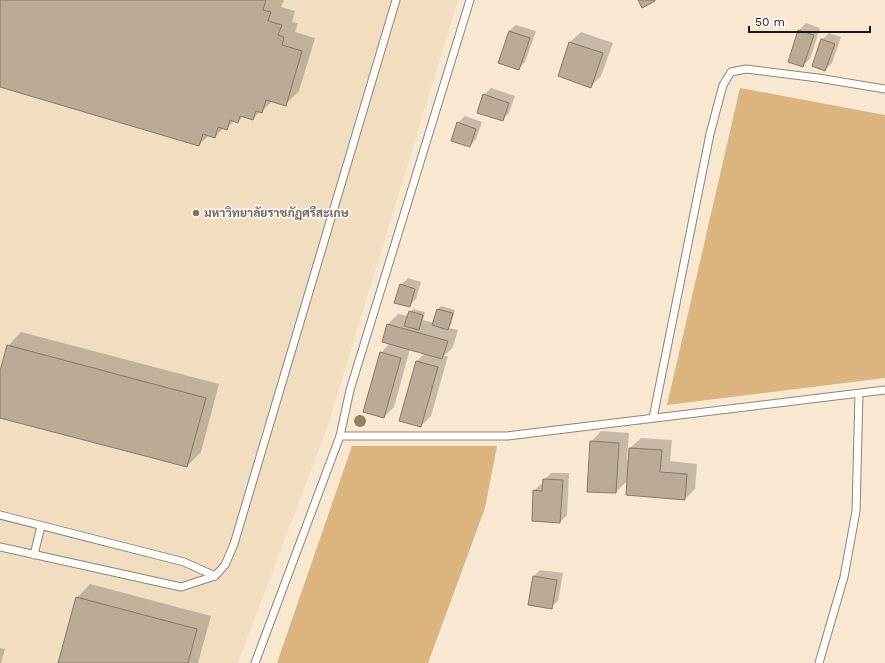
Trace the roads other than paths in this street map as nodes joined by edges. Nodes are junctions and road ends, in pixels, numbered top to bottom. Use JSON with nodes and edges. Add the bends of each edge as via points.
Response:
{"nodes":[{"id":1,"x":396,"y":0,"type":"edge"},
{"id":2,"x":470,"y":0,"type":"edge"},
{"id":3,"x":885,"y":89,"type":"edge"},
{"id":4,"x":885,"y":390,"type":"edge"},
{"id":5,"x":859,"y":394,"type":"junction"},
{"id":6,"x":653,"y":418,"type":"junction"},
{"id":7,"x":340,"y":436,"type":"junction"},
{"id":8,"x":0,"y":515,"type":"edge"},
{"id":9,"x":41,"y":526,"type":"junction"},
{"id":10,"x":0,"y":547,"type":"edge"},
{"id":11,"x":34,"y":555,"type":"junction"},
{"id":12,"x":215,"y":576,"type":"junction"},
{"id":13,"x":255,"y":663,"type":"edge"},
{"id":14,"x":819,"y":663,"type":"edge"}],
"edges":[{"from":1,"to":12,"type":"lane","via":[[234,544],[224,565]]},
{"from":2,"to":7,"type":"lane","via":[[350,390]]},
{"from":3,"to":6,"type":"lane","via":[[746,69],[731,72],[723,85],[710,134]]},
{"from":4,"to":5,"type":"lane"},
{"from":5,"to":6,"type":"lane"},
{"from":5,"to":14,"type":"lane","via":[[856,511],[844,578]]},
{"from":6,"to":7,"type":"lane","via":[[506,436]]},
{"from":7,"to":13,"type":"lane"},
{"from":8,"to":9,"type":"lane"},
{"from":9,"to":11,"type":"lane"},
{"from":9,"to":12,"type":"lane","via":[[184,562]]},
{"from":10,"to":11,"type":"lane"},
{"from":11,"to":12,"type":"lane","via":[[181,587]]}]}
